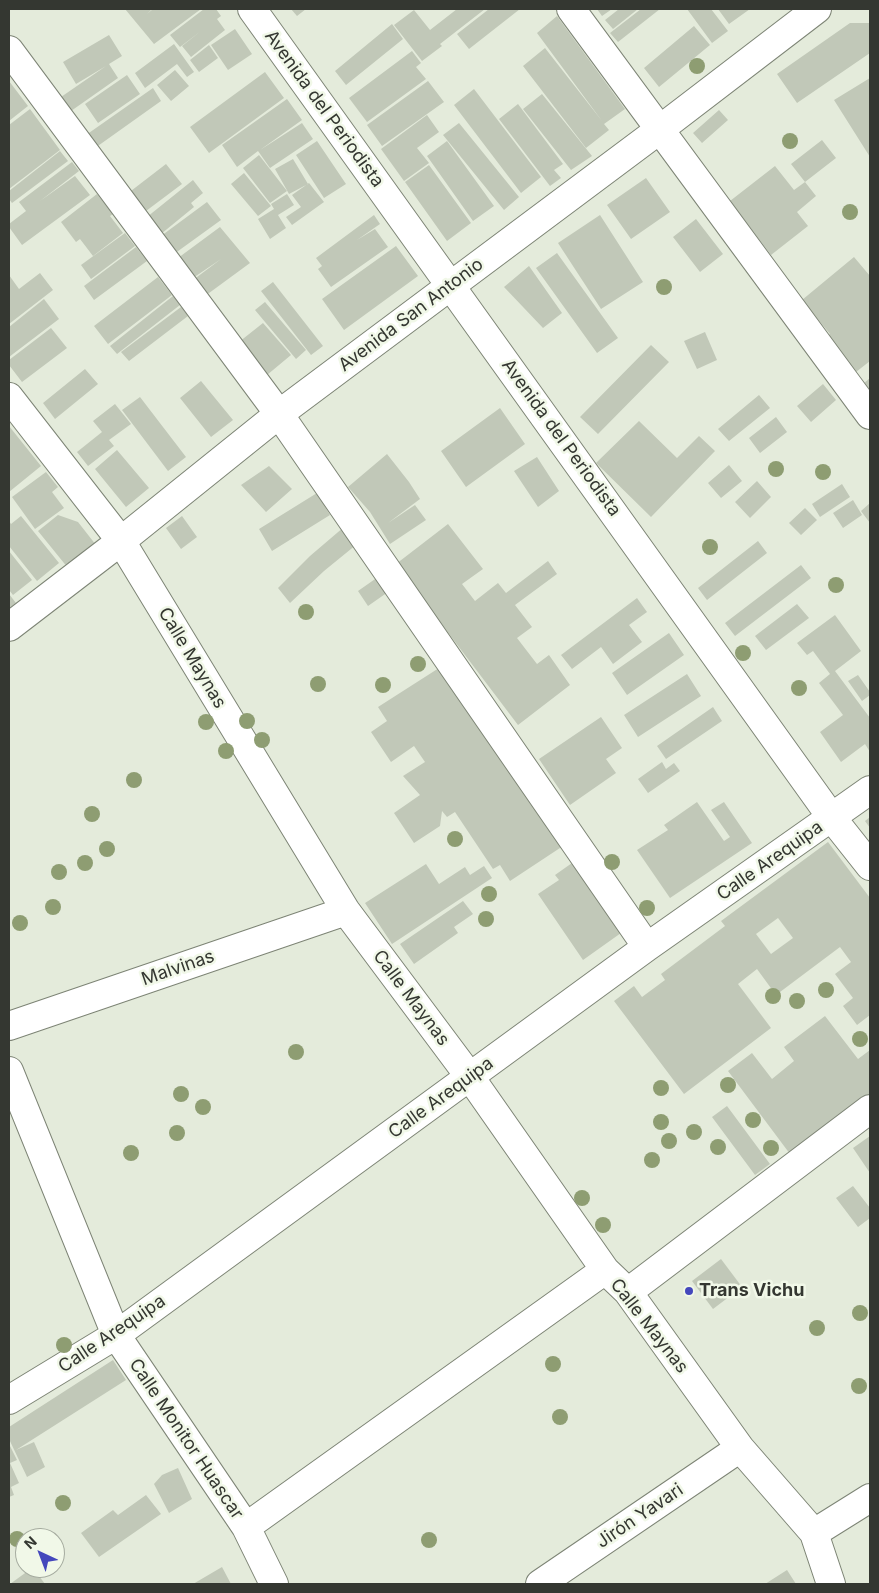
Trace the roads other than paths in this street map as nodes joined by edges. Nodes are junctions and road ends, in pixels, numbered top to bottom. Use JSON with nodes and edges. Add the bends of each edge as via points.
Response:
{"nodes":[{"id":1,"x":252,"y":9,"type":"edge"},
{"id":2,"x":571,"y":9,"type":"edge"},
{"id":3,"x":817,"y":9,"type":"edge"},
{"id":4,"x":9,"y":50,"type":"edge"},
{"id":5,"x":659,"y":130,"type":"junction"},
{"id":6,"x":451,"y":284,"type":"junction"},
{"id":7,"x":9,"y":397,"type":"edge"},
{"id":8,"x":279,"y":414,"type":"junction"},
{"id":9,"x":870,"y":415,"type":"edge"},
{"id":10,"x":121,"y":541,"type":"junction"},
{"id":11,"x":9,"y":626,"type":"edge"},
{"id":12,"x":870,"y":790,"type":"edge"},
{"id":13,"x":832,"y":818,"type":"junction"},
{"id":14,"x":870,"y":866,"type":"edge"},
{"id":15,"x":346,"y":911,"type":"junction"},
{"id":16,"x":647,"y":947,"type":"junction"},
{"id":17,"x":9,"y":1026,"type":"edge"},
{"id":18,"x":9,"y":1071,"type":"edge"},
{"id":19,"x":470,"y":1077,"type":"junction"},
{"id":20,"x":870,"y":1109,"type":"edge"},
{"id":21,"x":606,"y":1270,"type":"junction"},
{"id":22,"x":628,"y":1292,"type":"junction"},
{"id":23,"x":116,"y":1335,"type":"junction"},
{"id":24,"x":9,"y":1400,"type":"edge"},
{"id":25,"x":740,"y":1448,"type":"junction"},
{"id":26,"x":870,"y":1498,"type":"edge"},
{"id":27,"x":246,"y":1527,"type":"junction"},
{"id":28,"x":814,"y":1533,"type":"junction"},
{"id":29,"x":274,"y":1584,"type":"edge"},
{"id":30,"x":540,"y":1584,"type":"edge"},
{"id":31,"x":831,"y":1584,"type":"edge"}],
"edges":[{"from":1,"to":6,"type":"street","name":"Avenida del Periodista"},
{"from":2,"to":5,"type":"street"},
{"from":3,"to":5,"type":"street","name":"Avenida San Antonio"},
{"from":4,"to":8,"type":"street"},
{"from":5,"to":6,"type":"street","name":"Avenida San Antonio"},
{"from":5,"to":9,"type":"street"},
{"from":6,"to":8,"type":"street","name":"Avenida San Antonio"},
{"from":6,"to":13,"type":"street","name":"Avenida del Periodista"},
{"from":7,"to":10,"type":"street","name":"Calle Maynas"},
{"from":8,"to":10,"type":"street","name":"Avenida San Antonio"},
{"from":8,"to":16,"type":"street"},
{"from":10,"to":11,"type":"street","name":"Avenida San Antonio"},
{"from":10,"to":15,"type":"street","name":"Calle Maynas"},
{"from":12,"to":13,"type":"street","name":"Calle Arequipa"},
{"from":13,"to":14,"type":"street","name":"Avenida del Periodista"},
{"from":13,"to":16,"type":"street","name":"Calle Arequipa"},
{"from":15,"to":17,"type":"street","name":"Malvinas"},
{"from":15,"to":19,"type":"street","name":"Calle Maynas"},
{"from":16,"to":19,"type":"street","name":"Calle Arequipa"},
{"from":18,"to":23,"type":"street","name":"Calle Monitor Huascar"},
{"from":19,"to":21,"type":"street","name":"Calle Maynas"},
{"from":19,"to":23,"type":"street","name":"Calle Arequipa"},
{"from":20,"to":22,"type":"street"},
{"from":21,"to":22,"type":"street","name":"Calle Maynas"},
{"from":21,"to":27,"type":"street"},
{"from":22,"to":25,"type":"street","name":"Calle Maynas"},
{"from":23,"to":24,"type":"street","name":"Calle Arequipa"},
{"from":23,"to":27,"type":"street","name":"Calle Monitor Huascar"},
{"from":25,"to":28,"type":"street","name":"Calle Maynas"},
{"from":25,"to":30,"type":"street","name":"Jirón Yavari"},
{"from":26,"to":28,"type":"street"},
{"from":27,"to":29,"type":"street","name":"Calle Monitor Huascar"},
{"from":28,"to":31,"type":"street","name":"Calle Maynas"}]}
